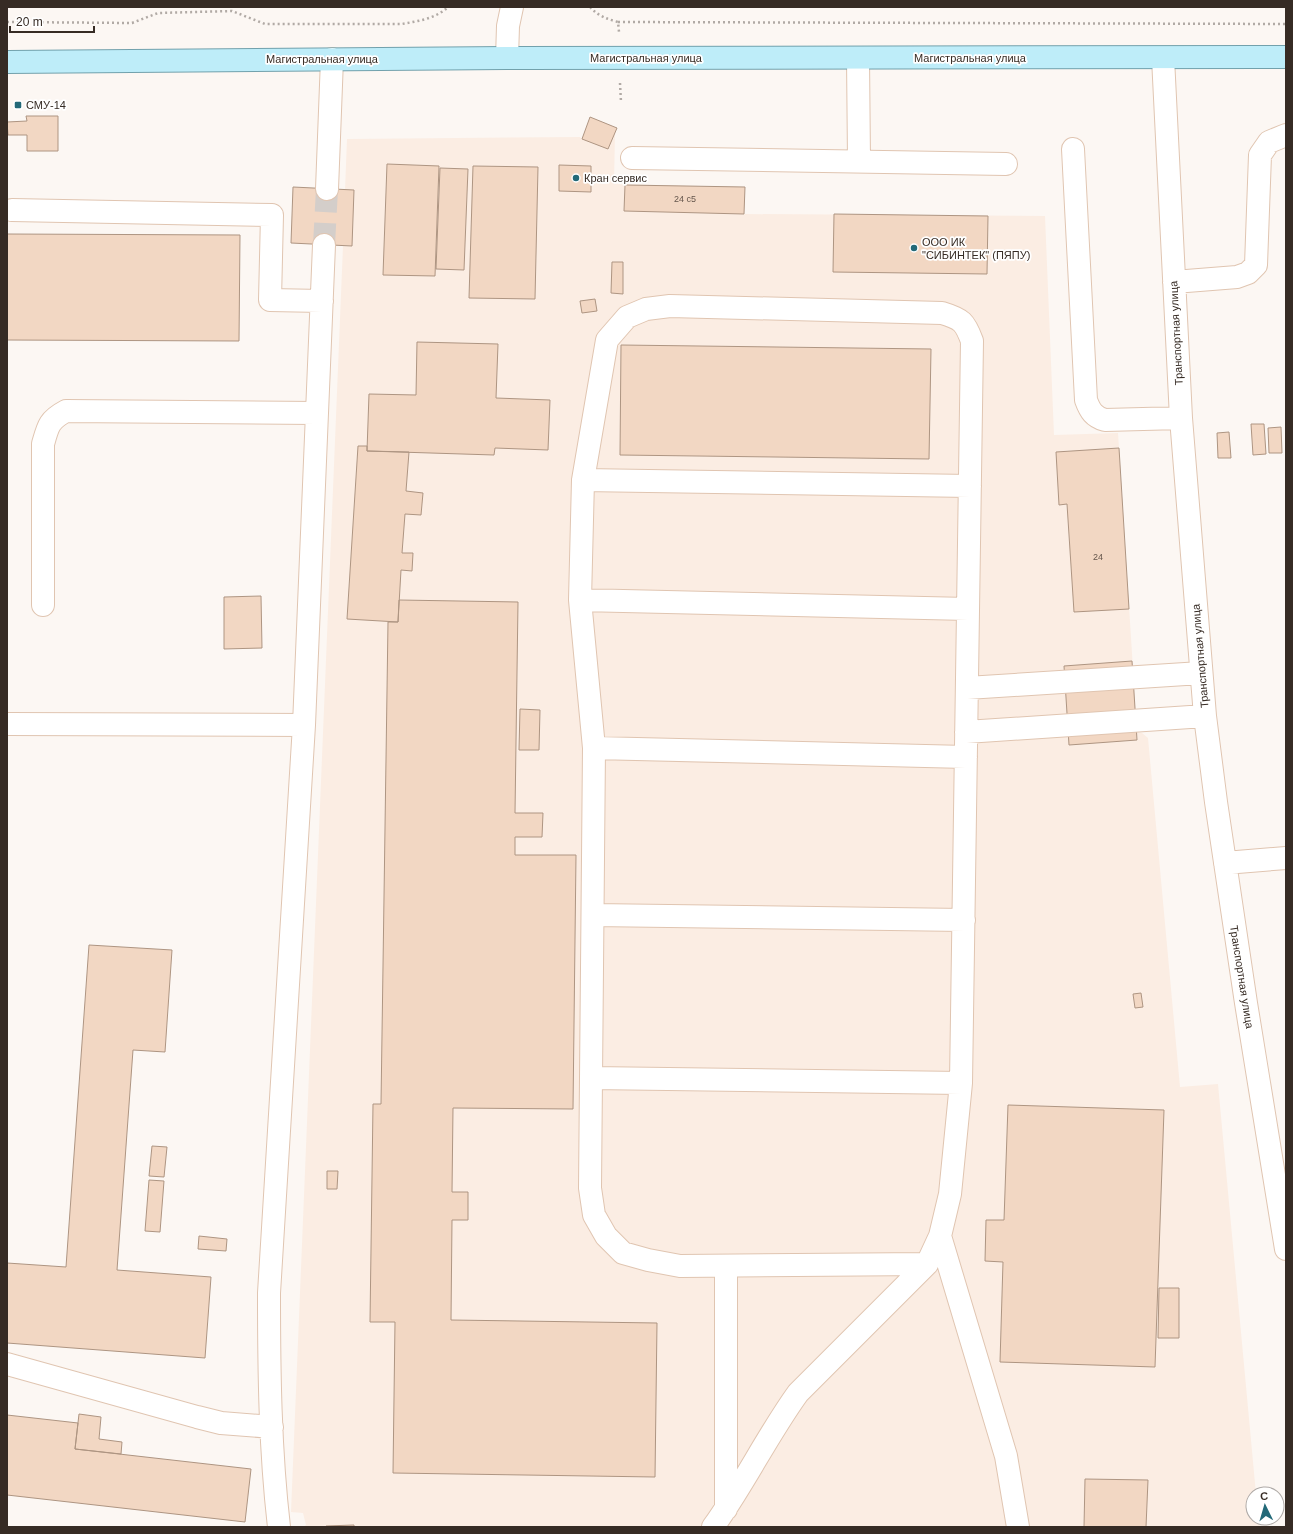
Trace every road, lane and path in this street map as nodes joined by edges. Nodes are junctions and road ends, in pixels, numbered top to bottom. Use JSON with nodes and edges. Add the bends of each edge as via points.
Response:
{"nodes":[{"id":1,"x":448,"y":7,"type":"edge"},
{"id":2,"x":512,"y":7,"type":"edge"},
{"id":3,"x":7,"y":22,"type":"edge"},
{"id":4,"x":618,"y":22,"type":"dead end"},
{"id":5,"x":1286,"y":24,"type":"edge"},
{"id":6,"x":1286,"y":57,"type":"edge"},
{"id":7,"x":507,"y":58,"type":"junction"},
{"id":8,"x":858,"y":58,"type":"junction"},
{"id":9,"x":1163,"y":58,"type":"junction"},
{"id":10,"x":332,"y":59,"type":"junction"},
{"id":11,"x":7,"y":62,"type":"edge"},
{"id":12,"x":1286,"y":135,"type":"edge"},
{"id":13,"x":1073,"y":149,"type":"dead end"},
{"id":14,"x":632,"y":158,"type":"dead end"},
{"id":15,"x":859,"y":162,"type":"junction"},
{"id":16,"x":1006,"y":164,"type":"dead end"},
{"id":17,"x":327,"y":189,"type":"tunnel mouth"},
{"id":18,"x":12,"y":210,"type":"dead end"},
{"id":19,"x":324,"y":245,"type":"tunnel mouth"},
{"id":20,"x":1174,"y":282,"type":"junction"},
{"id":21,"x":322,"y":301,"type":"junction"},
{"id":22,"x":317,"y":413,"type":"junction"},
{"id":23,"x":1181,"y":418,"type":"junction"},
{"id":24,"x":583,"y":480,"type":"junction"},
{"id":25,"x":970,"y":486,"type":"junction"},
{"id":26,"x":580,"y":600,"type":"junction"},
{"id":27,"x":43,"y":605,"type":"dead end"},
{"id":28,"x":968,"y":609,"type":"junction"},
{"id":29,"x":1201,"y":673,"type":"junction"},
{"id":30,"x":967,"y":688,"type":"junction"},
{"id":31,"x":1205,"y":716,"type":"junction"},
{"id":32,"x":7,"y":724,"type":"edge"},
{"id":33,"x":304,"y":724,"type":"junction"},
{"id":34,"x":966,"y":732,"type":"junction"},
{"id":35,"x":594,"y":748,"type":"junction"},
{"id":36,"x":966,"y":757,"type":"junction"},
{"id":37,"x":1286,"y":858,"type":"edge"},
{"id":38,"x":1225,"y":863,"type":"junction"},
{"id":39,"x":593,"y":915,"type":"junction"},
{"id":40,"x":964,"y":920,"type":"junction"},
{"id":41,"x":591,"y":1078,"type":"junction"},
{"id":42,"x":962,"y":1083,"type":"junction"},
{"id":43,"x":940,"y":1236,"type":"junction"},
{"id":44,"x":1286,"y":1249,"type":"edge"},
{"id":45,"x":927,"y":1264,"type":"junction"},
{"id":46,"x":726,"y":1266,"type":"junction"},
{"id":47,"x":7,"y":1364,"type":"edge"},
{"id":48,"x":272,"y":1427,"type":"junction"},
{"id":49,"x":726,"y":1509,"type":"junction"},
{"id":50,"x":279,"y":1527,"type":"edge"},
{"id":51,"x":713,"y":1527,"type":"edge"},
{"id":52,"x":1018,"y":1527,"type":"edge"}],
"edges":[{"from":1,"to":3,"type":"path","via":[[433,17],[402,24],[265,24],[232,11],[158,13],[132,23]]},
{"from":2,"to":7,"type":"street","via":[[508,26]]},
{"from":4,"to":5,"type":"path"},
{"from":6,"to":9,"type":"main road","name":"Магистральная улица"},
{"from":7,"to":8,"type":"main road","name":"Магистральная улица"},
{"from":7,"to":10,"type":"main road","name":"Магистральная улица"},
{"from":8,"to":9,"type":"main road","name":"Магистральная улица"},
{"from":8,"to":15,"type":"street"},
{"from":9,"to":20,"type":"street","name":"Транспортная улица"},
{"from":10,"to":11,"type":"main road","name":"Магистральная улица"},
{"from":10,"to":17,"type":"street"},
{"from":12,"to":20,"type":"street","via":[[1269,142],[1260,155],[1256,266],[1237,278]]},
{"from":13,"to":23,"type":"street","via":[[1086,400],[1090,410],[1097,418],[1105,420]]},
{"from":14,"to":15,"type":"street"},
{"from":15,"to":16,"type":"street"},
{"from":18,"to":21,"type":"street","via":[[272,215],[270,300]]},
{"from":19,"to":21,"type":"street"},
{"from":20,"to":23,"type":"street","name":"Транспортная улица"},
{"from":21,"to":22,"type":"street"},
{"from":22,"to":27,"type":"street","via":[[66,411],[55,418],[47,430],[43,444]]},
{"from":22,"to":33,"type":"street"},
{"from":23,"to":29,"type":"street","name":"Транспортная улица"},
{"from":24,"to":25,"type":"street"},
{"from":24,"to":25,"type":"street","via":[[607,340],[627,317],[646,310],[670,306],[942,313],[956,317],[967,326],[972,341]]},
{"from":24,"to":26,"type":"street"},
{"from":25,"to":28,"type":"street"},
{"from":26,"to":28,"type":"street"},
{"from":26,"to":35,"type":"street"},
{"from":28,"to":30,"type":"street"},
{"from":29,"to":30,"type":"street"},
{"from":29,"to":31,"type":"street","name":"Транспортная улица"},
{"from":30,"to":34,"type":"street"},
{"from":31,"to":34,"type":"street"},
{"from":31,"to":38,"type":"street","name":"Транспортная улица"},
{"from":32,"to":33,"type":"street"},
{"from":33,"to":48,"type":"street","via":[[269,1293]]},
{"from":34,"to":36,"type":"street"},
{"from":35,"to":36,"type":"street"},
{"from":35,"to":39,"type":"street"},
{"from":36,"to":40,"type":"street"},
{"from":37,"to":38,"type":"street"},
{"from":38,"to":44,"type":"street","name":"Транспортная улица"},
{"from":39,"to":40,"type":"street"},
{"from":39,"to":41,"type":"street"},
{"from":40,"to":42,"type":"street"},
{"from":41,"to":42,"type":"street"},
{"from":41,"to":46,"type":"street","via":[[590,1188],[594,1214],[606,1236],[623,1253],[648,1260],[680,1266]]},
{"from":42,"to":43,"type":"street","via":[[950,1194]]},
{"from":43,"to":45,"type":"street"},
{"from":43,"to":52,"type":"street","via":[[1006,1456]]},
{"from":45,"to":46,"type":"street"},
{"from":45,"to":49,"type":"street","via":[[798,1393]]},
{"from":46,"to":49,"type":"street"},
{"from":47,"to":48,"type":"street","via":[[221,1423]]},
{"from":48,"to":50,"type":"street"},
{"from":49,"to":51,"type":"street"}]}
